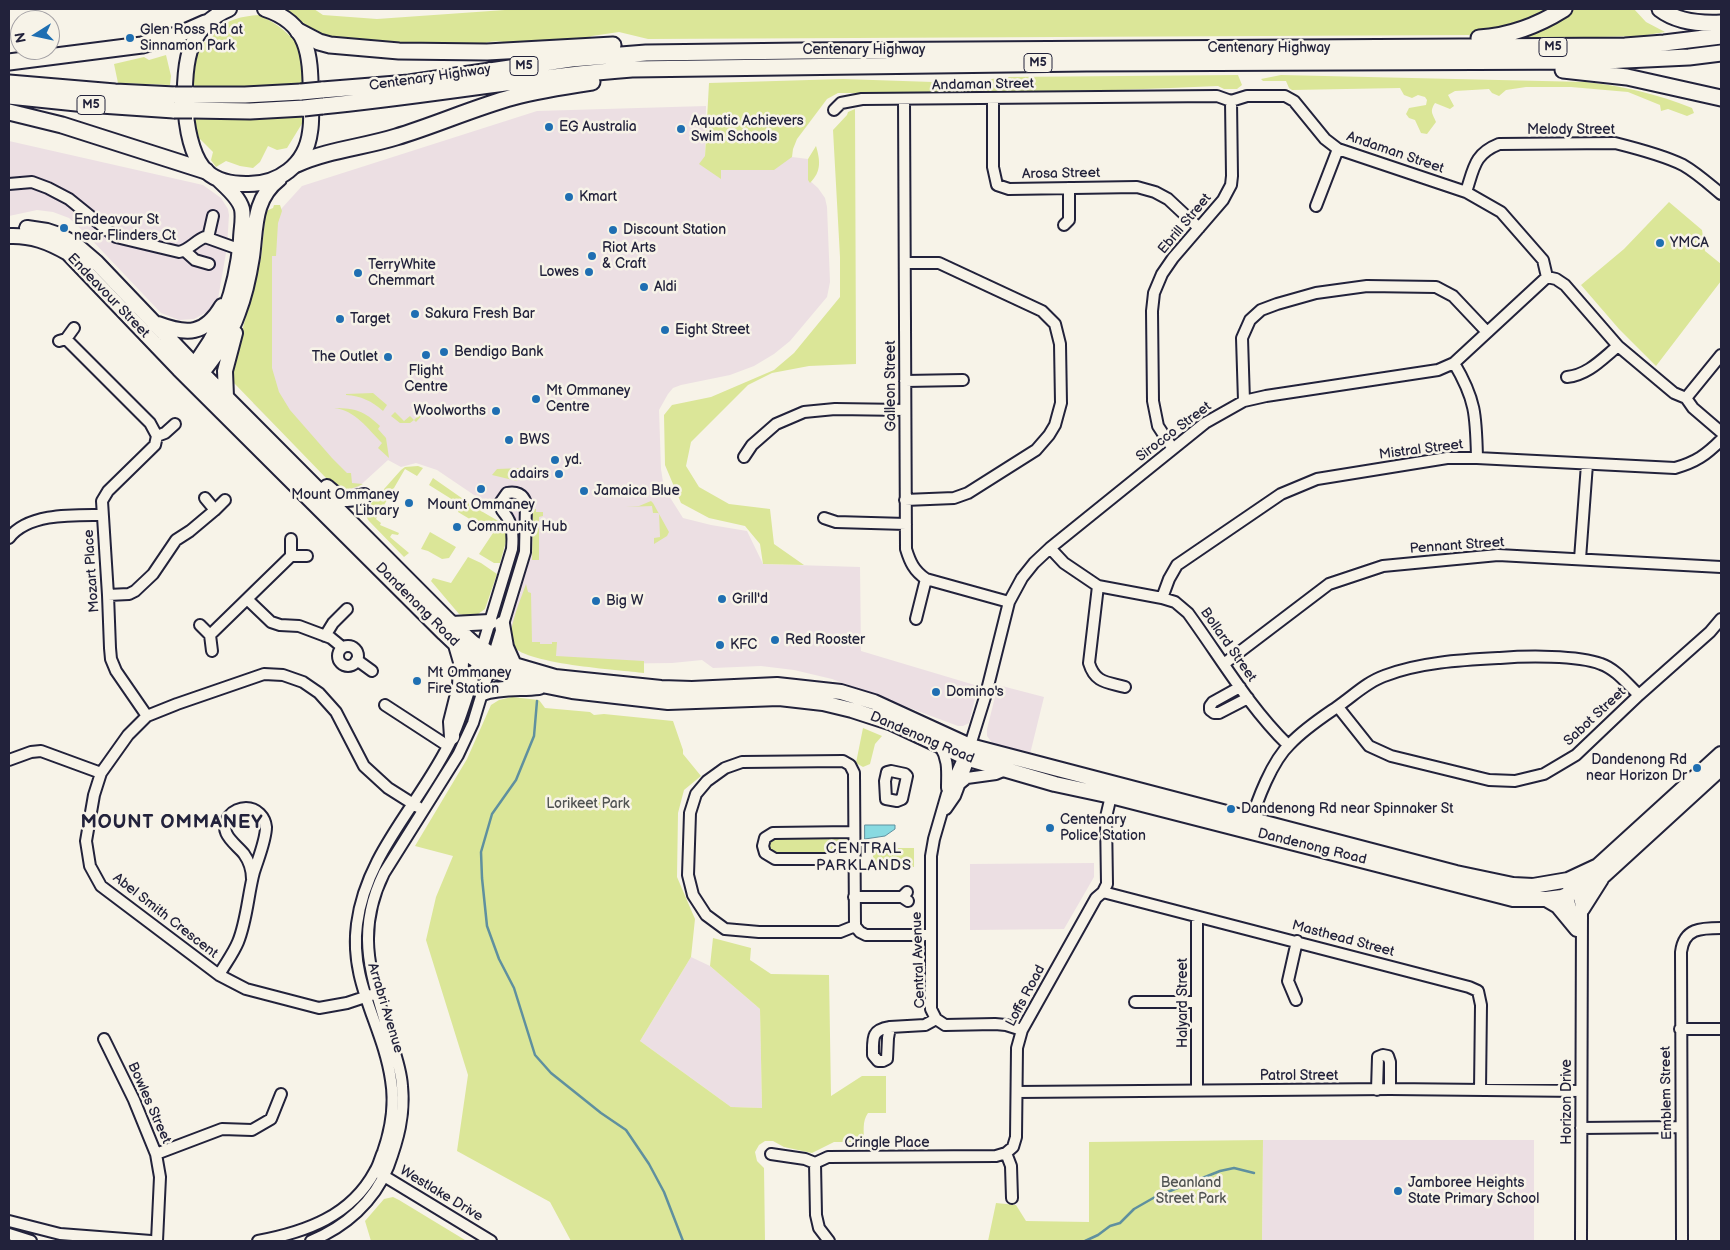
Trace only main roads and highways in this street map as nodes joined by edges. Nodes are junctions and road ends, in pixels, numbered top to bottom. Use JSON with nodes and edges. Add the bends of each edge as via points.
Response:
{"nodes":[{"id":1,"x":229,"y":9,"type":"edge"},
{"id":2,"x":266,"y":9,"type":"edge"},
{"id":3,"x":1564,"y":9,"type":"edge"},
{"id":4,"x":1660,"y":9,"type":"edge"},
{"id":5,"x":211,"y":17,"type":"edge"},
{"id":6,"x":1721,"y":24,"type":"edge"},
{"id":7,"x":298,"y":31,"type":"junction"},
{"id":8,"x":1721,"y":36,"type":"edge"},
{"id":9,"x":1384,"y":48,"type":"junction"},
{"id":10,"x":727,"y":52,"type":"junction"},
{"id":11,"x":1721,"y":53,"type":"edge"},
{"id":12,"x":9,"y":62,"type":"edge"},
{"id":13,"x":1478,"y":62,"type":"junction"},
{"id":14,"x":678,"y":67,"type":"junction"},
{"id":15,"x":9,"y":83,"type":"edge"},
{"id":16,"x":9,"y":96,"type":"edge"},
{"id":17,"x":1721,"y":98,"type":"edge"},
{"id":18,"x":174,"y":102,"type":"junction"},
{"id":19,"x":9,"y":112,"type":"edge"},
{"id":20,"x":297,"y":164,"type":"junction"},
{"id":21,"x":212,"y":175,"type":"junction"},
{"id":22,"x":281,"y":177,"type":"junction"},
{"id":23,"x":9,"y":228,"type":"edge"},
{"id":24,"x":9,"y":236,"type":"edge"},
{"id":25,"x":246,"y":251,"type":"junction"},
{"id":26,"x":232,"y":288,"type":"junction"},
{"id":27,"x":238,"y":315,"type":"junction"},
{"id":28,"x":154,"y":323,"type":"junction"},
{"id":29,"x":194,"y":372,"type":"junction"},
{"id":30,"x":226,"y":397,"type":"junction"},
{"id":31,"x":310,"y":481,"type":"junction"},
{"id":32,"x":364,"y":496,"type":"dead end"},
{"id":33,"x":452,"y":624,"type":"junction"},
{"id":34,"x":455,"y":645,"type":"junction"},
{"id":35,"x":485,"y":654,"type":"junction"},
{"id":36,"x":514,"y":665,"type":"junction"},
{"id":37,"x":547,"y":686,"type":"junction"},
{"id":38,"x":482,"y":693,"type":"road end"},
{"id":39,"x":450,"y":742,"type":"road end"},
{"id":40,"x":968,"y":753,"type":"junction"},
{"id":41,"x":1721,"y":754,"type":"edge"},
{"id":42,"x":1721,"y":768,"type":"edge"},
{"id":43,"x":1110,"y":789,"type":"junction"},
{"id":44,"x":1250,"y":825,"type":"junction"},
{"id":45,"x":1604,"y":874,"type":"junction"},
{"id":46,"x":1571,"y":889,"type":"junction"},
{"id":47,"x":1546,"y":899,"type":"junction"},
{"id":48,"x":1582,"y":909,"type":"road end"},
{"id":49,"x":1577,"y":929,"type":"road end"}],
"edges":[{"from":1,"to":5,"type":"main road"},
{"from":2,"to":7,"type":"main road","via":[[283,17]]},
{"from":3,"to":9,"type":"highway","via":[[1509,34],[1471,39],[1395,41]]},
{"from":4,"to":6,"type":"highway","via":[[1683,20]]},
{"from":5,"to":12,"type":"highway","via":[[180,34],[142,45]]},
{"from":5,"to":21,"type":"main road","via":[[193,42],[187,62],[186,119],[198,160]]},
{"from":7,"to":10,"type":"highway","via":[[330,45],[391,50],[504,52],[671,44],[719,45]]},
{"from":7,"to":20,"type":"main road","via":[[309,55],[311,122],[306,149]]},
{"from":8,"to":9,"type":"highway","name":"Centenary Highway","number":"M5","via":[[1625,46]]},
{"from":9,"to":10,"type":"highway","name":"Centenary Highway","number":"M5"},
{"from":10,"to":18,"type":"highway","name":"Centenary Highway","number":"M5","bridge":true,"via":[[646,53],[571,59],[409,83],[301,92],[192,95]]},
{"from":11,"to":13,"type":"highway","name":"Centenary Highway","number":"M5","via":[[1604,61]]},
{"from":13,"to":14,"type":"highway","name":"Centenary Highway","number":"M5"},
{"from":13,"to":17,"type":"highway","via":[[1487,68],[1560,69],[1627,76]]},
{"from":14,"to":18,"type":"highway","name":"Centenary Highway","number":"M5","bridge":true,"via":[[575,74],[304,108],[192,110]]},
{"from":14,"to":20,"type":"highway","via":[[661,76],[575,84],[511,98],[408,134],[318,155]]},
{"from":15,"to":18,"type":"highway","name":"Centenary Highway","number":"M5","via":[[115,92]]},
{"from":16,"to":18,"type":"highway","name":"Centenary Highway","number":"M5","via":[[86,104]]},
{"from":19,"to":21,"type":"highway","via":[[71,128]]},
{"from":20,"to":22,"type":"main road"},
{"from":21,"to":22,"type":"main road","via":[[240,184]]},
{"from":21,"to":25,"type":"main road","via":[[237,199],[242,209]]},
{"from":22,"to":25,"type":"main road","via":[[266,192],[259,205]]},
{"from":23,"to":28,"type":"main road","name":"Endeavour Street","via":[[47,231],[75,244]]},
{"from":24,"to":29,"type":"main road","name":"Endeavour Street","via":[[39,239],[68,253]]},
{"from":25,"to":26,"type":"main road"},
{"from":25,"to":27,"type":"main road","via":[[245,291]]},
{"from":26,"to":28,"type":"main road","via":[[213,320],[197,330],[182,332]]},
{"from":26,"to":29,"type":"main road","via":[[215,335]]},
{"from":27,"to":29,"type":"main road","via":[[218,352]]},
{"from":27,"to":30,"type":"main road","via":[[225,371]]},
{"from":28,"to":29,"type":"main road","name":"Endeavour Street"},
{"from":29,"to":30,"type":"main road","name":"Dandenong Road"},
{"from":29,"to":34,"type":"main road","name":"Dandenong Road"},
{"from":30,"to":31,"type":"main road","name":"Dandenong Road"},
{"from":31,"to":32,"type":"main road","via":[[326,486],[340,498],[348,500]]},
{"from":31,"to":33,"type":"main road","name":"Dandenong Road"},
{"from":33,"to":35,"type":"main road","name":"Dandenong Road"},
{"from":33,"to":36,"type":"main road","via":[[496,623]]},
{"from":34,"to":35,"type":"main road","name":"Dandenong Road"},
{"from":34,"to":39,"type":"main road","via":[[461,662],[460,686],[451,722]]},
{"from":35,"to":36,"type":"main road","name":"Dandenong Road"},
{"from":35,"to":37,"type":"main road","name":"Dandenong Road","via":[[500,673]]},
{"from":36,"to":40,"type":"main road","name":"Dandenong Road","via":[[555,677],[661,688],[777,685],[841,692],[874,702]]},
{"from":37,"to":38,"type":"main road"},
{"from":37,"to":40,"type":"main road","name":"Dandenong Road","via":[[668,702],[779,698],[809,701],[892,723],[940,746]]},
{"from":40,"to":43,"type":"main road","name":"Dandenong Road"},
{"from":40,"to":43,"type":"main road","name":"Dandenong Road","via":[[1008,770],[1055,784],[1096,792]]},
{"from":41,"to":46,"type":"main road","name":"Dandenong Road"},
{"from":42,"to":45,"type":"main road","name":"Dandenong Road"},
{"from":43,"to":44,"type":"main road","name":"Dandenong Road"},
{"from":44,"to":46,"type":"main road","name":"Dandenong Road","via":[[1492,882]]},
{"from":44,"to":47,"type":"main road","name":"Dandenong Road","via":[[1513,899]]},
{"from":45,"to":46,"type":"main road","name":"Dandenong Road"},
{"from":45,"to":48,"type":"main road"},
{"from":46,"to":47,"type":"main road","name":"Dandenong Road"},
{"from":47,"to":49,"type":"main road","via":[[1558,906]]}]}
